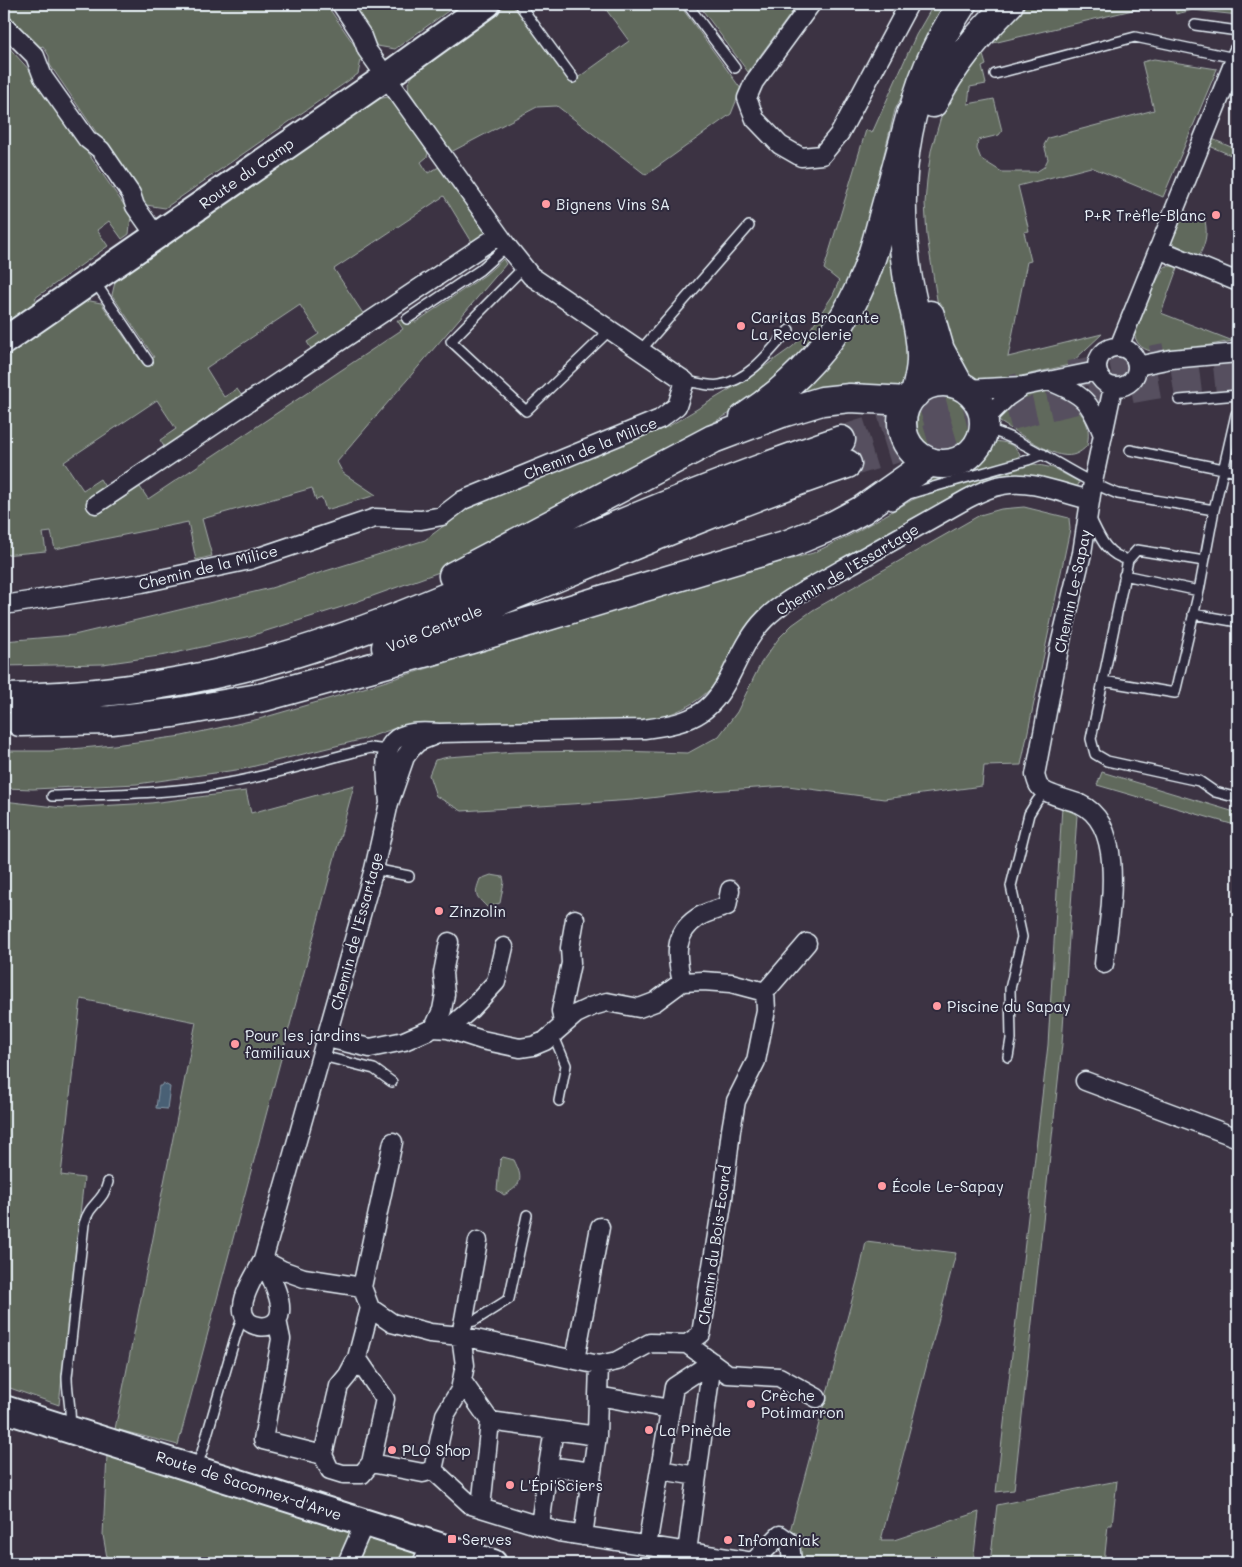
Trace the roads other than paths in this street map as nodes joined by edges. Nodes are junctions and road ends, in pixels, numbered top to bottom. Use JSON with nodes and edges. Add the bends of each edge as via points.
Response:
{"nodes":[{"id":1,"x":341,"y":4,"type":"edge"},
{"id":2,"x":487,"y":4,"type":"edge"},
{"id":3,"x":519,"y":4,"type":"edge"},
{"id":4,"x":687,"y":4,"type":"edge"},
{"id":5,"x":810,"y":4,"type":"edge"},
{"id":6,"x":909,"y":4,"type":"edge"},
{"id":7,"x":962,"y":4,"type":"edge"},
{"id":8,"x":980,"y":4,"type":"edge"},
{"id":9,"x":1009,"y":4,"type":"edge"},
{"id":10,"x":4,"y":25,"type":"edge"},
{"id":11,"x":1194,"y":25,"type":"dead end"},
{"id":12,"x":1238,"y":31,"type":"edge"},
{"id":13,"x":1236,"y":55,"type":"edge"},
{"id":14,"x":735,"y":68,"type":"dead end"},
{"id":15,"x":995,"y":74,"type":"dead end"},
{"id":16,"x":386,"y":77,"type":"junction"},
{"id":17,"x":573,"y":78,"type":"dead end"},
{"id":18,"x":922,"y":109,"type":"junction"},
{"id":19,"x":749,"y":226,"type":"dead end"},
{"id":20,"x":156,"y":236,"type":"junction"},
{"id":21,"x":503,"y":241,"type":"junction"},
{"id":22,"x":1158,"y":249,"type":"junction"},
{"id":23,"x":524,"y":267,"type":"junction"},
{"id":24,"x":93,"y":280,"type":"junction"},
{"id":25,"x":1238,"y":282,"type":"edge"},
{"id":26,"x":407,"y":319,"type":"dead end"},
{"id":27,"x":610,"y":330,"type":"junction"},
{"id":28,"x":789,"y":330,"type":"dead end"},
{"id":29,"x":4,"y":341,"type":"edge"},
{"id":30,"x":1119,"y":347,"type":"junction"},
{"id":31,"x":640,"y":351,"type":"junction"},
{"id":32,"x":1238,"y":353,"type":"edge"},
{"id":33,"x":148,"y":360,"type":"dead end"},
{"id":34,"x":1137,"y":366,"type":"junction"},
{"id":35,"x":1097,"y":371,"type":"junction"},
{"id":36,"x":685,"y":381,"type":"junction"},
{"id":37,"x":1049,"y":381,"type":"junction"},
{"id":38,"x":1024,"y":386,"type":"junction"},
{"id":39,"x":962,"y":387,"type":"junction"},
{"id":40,"x":1113,"y":387,"type":"junction"},
{"id":41,"x":1238,"y":395,"type":"edge"},
{"id":42,"x":912,"y":397,"type":"junction"},
{"id":43,"x":1179,"y":400,"type":"dead end"},
{"id":44,"x":1238,"y":413,"type":"edge"},
{"id":45,"x":984,"y":424,"type":"junction"},
{"id":46,"x":1103,"y":435,"type":"junction"},
{"id":47,"x":712,"y":439,"type":"junction"},
{"id":48,"x":1130,"y":450,"type":"dead end"},
{"id":49,"x":1043,"y":454,"type":"junction"},
{"id":50,"x":930,"y":462,"type":"junction"},
{"id":51,"x":1224,"y":469,"type":"junction"},
{"id":52,"x":1238,"y":472,"type":"edge"},
{"id":53,"x":1093,"y":482,"type":"junction"},
{"id":54,"x":96,"y":504,"type":"dead end"},
{"id":55,"x":1089,"y":506,"type":"junction"},
{"id":56,"x":1214,"y":510,"type":"junction"},
{"id":57,"x":883,"y":512,"type":"dead end"},
{"id":58,"x":1128,"y":560,"type":"junction"},
{"id":59,"x":1204,"y":561,"type":"junction"},
{"id":60,"x":739,"y":569,"type":"dead end"},
{"id":61,"x":1124,"y":575,"type":"junction"},
{"id":62,"x":670,"y":579,"type":"junction"},
{"id":63,"x":1199,"y":591,"type":"junction"},
{"id":64,"x":4,"y":605,"type":"edge"},
{"id":65,"x":1193,"y":614,"type":"junction"},
{"id":66,"x":1238,"y":622,"type":"edge"},
{"id":67,"x":199,"y":677,"type":"junction"},
{"id":68,"x":1103,"y":681,"type":"junction"},
{"id":69,"x":4,"y":698,"type":"edge"},
{"id":70,"x":12,"y":723,"type":"edge"},
{"id":71,"x":439,"y":733,"type":"junction"},
{"id":72,"x":388,"y":750,"type":"junction"},
{"id":73,"x":1045,"y":791,"type":"junction"},
{"id":74,"x":52,"y":796,"type":"dead end"},
{"id":75,"x":1238,"y":798,"type":"edge"},
{"id":76,"x":389,"y":803,"type":"junction"},
{"id":77,"x":374,"y":869,"type":"junction"},
{"id":78,"x":409,"y":876,"type":"dead end"},
{"id":79,"x":730,"y":890,"type":"dead end"},
{"id":80,"x":575,"y":919,"type":"dead end"},
{"id":81,"x":449,"y":942,"type":"dead end"},
{"id":82,"x":807,"y":943,"type":"dead end"},
{"id":83,"x":504,"y":947,"type":"dead end"},
{"id":84,"x":1104,"y":964,"type":"dead end"},
{"id":85,"x":682,"y":982,"type":"junction"},
{"id":86,"x":765,"y":992,"type":"junction"},
{"id":87,"x":441,"y":1028,"type":"junction"},
{"id":88,"x":558,"y":1028,"type":"junction"},
{"id":89,"x":327,"y":1038,"type":"junction"},
{"id":90,"x":322,"y":1056,"type":"junction"},
{"id":91,"x":1008,"y":1057,"type":"dead end"},
{"id":92,"x":1085,"y":1081,"type":"dead end"},
{"id":93,"x":392,"y":1082,"type":"dead end"},
{"id":94,"x":559,"y":1100,"type":"dead end"},
{"id":95,"x":1238,"y":1138,"type":"edge"},
{"id":96,"x":393,"y":1142,"type":"dead end"},
{"id":97,"x":108,"y":1182,"type":"dead end"},
{"id":98,"x":527,"y":1214,"type":"dead end"},
{"id":99,"x":600,"y":1227,"type":"dead end"},
{"id":100,"x":478,"y":1241,"type":"dead end"},
{"id":101,"x":263,"y":1260,"type":"junction"},
{"id":102,"x":362,"y":1287,"type":"junction"},
{"id":103,"x":370,"y":1308,"type":"junction"},
{"id":104,"x":243,"y":1316,"type":"junction"},
{"id":105,"x":277,"y":1320,"type":"junction"},
{"id":106,"x":462,"y":1329,"type":"junction"},
{"id":107,"x":687,"y":1344,"type":"junction"},
{"id":108,"x":357,"y":1358,"type":"junction"},
{"id":109,"x":575,"y":1360,"type":"junction"},
{"id":110,"x":712,"y":1362,"type":"junction"},
{"id":111,"x":599,"y":1365,"type":"junction"},
{"id":112,"x":462,"y":1381,"type":"junction"},
{"id":113,"x":598,"y":1396,"type":"junction"},
{"id":114,"x":817,"y":1398,"type":"dead end"},
{"id":115,"x":4,"y":1409,"type":"edge"},
{"id":116,"x":670,"y":1409,"type":"junction"},
{"id":117,"x":490,"y":1421,"type":"junction"},
{"id":118,"x":70,"y":1430,"type":"junction"},
{"id":119,"x":554,"y":1430,"type":"junction"},
{"id":120,"x":597,"y":1436,"type":"junction"},
{"id":121,"x":323,"y":1455,"type":"junction"},
{"id":122,"x":371,"y":1463,"type":"junction"},
{"id":123,"x":548,"y":1466,"type":"junction"},
{"id":124,"x":196,"y":1469,"type":"junction"},
{"id":125,"x":433,"y":1470,"type":"junction"},
{"id":126,"x":660,"y":1470,"type":"junction"},
{"id":127,"x":592,"y":1472,"type":"junction"},
{"id":128,"x":697,"y":1476,"type":"junction"},
{"id":129,"x":481,"y":1508,"type":"junction"},
{"id":130,"x":365,"y":1522,"type":"junction"},
{"id":131,"x":540,"y":1526,"type":"junction"},
{"id":132,"x":583,"y":1536,"type":"junction"},
{"id":133,"x":647,"y":1546,"type":"junction"},
{"id":134,"x":687,"y":1552,"type":"junction"},
{"id":135,"x":427,"y":1554,"type":"edge"},
{"id":136,"x":347,"y":1563,"type":"edge"},
{"id":137,"x":493,"y":1563,"type":"edge"},
{"id":138,"x":792,"y":1563,"type":"edge"}],
"edges":[{"from":1,"to":16,"type":"street"},
{"from":2,"to":16,"type":"street","name":"Route du Camp"},
{"from":3,"to":17,"type":"lane"},
{"from":4,"to":14,"type":"lane"},
{"from":5,"to":6,"type":"street","via":[[754,82],[747,98],[756,119],[780,145],[801,157],[822,155],[840,134]]},
{"from":7,"to":18,"type":"main road","via":[[942,36],[920,86]]},
{"from":8,"to":18,"type":"main road"},
{"from":9,"to":18,"type":"main road","via":[[981,32]]},
{"from":10,"to":20,"type":"street","via":[[35,56],[44,76],[87,139],[101,150]]},
{"from":11,"to":12,"type":"lane"},
{"from":13,"to":15,"type":"lane","via":[[1135,37]]},
{"from":13,"to":22,"type":"street"},
{"from":16,"to":20,"type":"street","name":"Route du Camp"},
{"from":16,"to":21,"type":"street"},
{"from":18,"to":39,"type":"main road","via":[[924,136],[916,195],[917,238],[934,335]]},
{"from":18,"to":42,"type":"main road","via":[[903,170],[906,270],[921,349],[921,366]]},
{"from":18,"to":47,"type":"main road","via":[[862,283],[842,321],[814,359],[783,388]]},
{"from":19,"to":31,"type":"lane"},
{"from":20,"to":24,"type":"street","name":"Route du Camp"},
{"from":21,"to":23,"type":"street"},
{"from":21,"to":26,"type":"lane","via":[[480,270]]},
{"from":21,"to":54,"type":"street"},
{"from":22,"to":25,"type":"street"},
{"from":22,"to":30,"type":"street"},
{"from":23,"to":27,"type":"street","via":[[531,276]]},
{"from":23,"to":27,"type":"lane","via":[[451,341],[526,411]]},
{"from":24,"to":29,"type":"street","name":"Route du Camp"},
{"from":24,"to":33,"type":"lane"},
{"from":27,"to":31,"type":"street"},
{"from":28,"to":36,"type":"lane","via":[[755,368],[740,378],[718,385]]},
{"from":30,"to":34,"type":"street","via":[[1132,353]]},
{"from":30,"to":35,"type":"street","via":[[1100,356]]},
{"from":31,"to":36,"type":"street"},
{"from":32,"to":34,"type":"street"},
{"from":34,"to":40,"type":"street","via":[[1130,383]]},
{"from":35,"to":37,"type":"street"},
{"from":35,"to":40,"type":"street","via":[[1102,382]]},
{"from":36,"to":64,"type":"street","name":"Chemin de la Milice","via":[[677,406],[660,419],[463,500],[442,516],[420,520],[375,518],[250,560],[142,584]]},
{"from":37,"to":38,"type":"street"},
{"from":37,"to":46,"type":"street","via":[[1083,398],[1091,407]]},
{"from":38,"to":39,"type":"street"},
{"from":38,"to":45,"type":"street","via":[[1007,397]]},
{"from":39,"to":42,"type":"main road","via":[[948,382],[934,383]]},
{"from":39,"to":45,"type":"main road","via":[[980,406]]},
{"from":40,"to":46,"type":"street","name":"Chemin Le-Sapay"},
{"from":41,"to":43,"type":"lane"},
{"from":42,"to":47,"type":"main road","via":[[827,400]]},
{"from":42,"to":50,"type":"main road","via":[[903,416],[904,437],[912,450]]},
{"from":44,"to":51,"type":"lane"},
{"from":45,"to":49,"type":"lane"},
{"from":45,"to":50,"type":"main road","via":[[974,451],[963,459],[943,464]]},
{"from":46,"to":53,"type":"street","name":"Chemin Le-Sapay"},
{"from":47,"to":67,"type":"main road","via":[[471,568],[407,598],[331,630]]},
{"from":48,"to":51,"type":"lane"},
{"from":49,"to":53,"type":"lane"},
{"from":49,"to":57,"type":"lane","via":[[920,491]]},
{"from":50,"to":62,"type":"main road","via":[[870,504],[834,524],[788,544]]},
{"from":51,"to":52,"type":"lane"},
{"from":51,"to":56,"type":"lane"},
{"from":53,"to":55,"type":"street","name":"Chemin Le-Sapay"},
{"from":53,"to":56,"type":"lane","via":[[1103,489],[1131,497]]},
{"from":55,"to":58,"type":"lane","via":[[1102,541],[1118,557]]},
{"from":55,"to":71,"type":"street","name":"Chemin de l'Essartage","via":[[1026,484],[1004,484],[966,499],[779,607],[754,631],[720,696],[696,716],[684,721],[644,729]]},
{"from":55,"to":73,"type":"street","name":"Chemin Le-Sapay","via":[[1082,554],[1036,762],[1035,775]]},
{"from":56,"to":59,"type":"lane"},
{"from":58,"to":59,"type":"lane","via":[[1137,550]]},
{"from":58,"to":61,"type":"lane"},
{"from":59,"to":63,"type":"lane"},
{"from":60,"to":62,"type":"lane"},
{"from":61,"to":63,"type":"lane"},
{"from":61,"to":68,"type":"lane"},
{"from":62,"to":70,"type":"main road","via":[[264,697],[120,719]]},
{"from":63,"to":65,"type":"lane"},
{"from":65,"to":66,"type":"lane"},
{"from":65,"to":68,"type":"lane","via":[[1175,693]]},
{"from":67,"to":69,"type":"main road","name":"Voie Centrale","via":[[98,693]]},
{"from":67,"to":70,"type":"main road","name":"Voie Centrale","via":[[282,656],[360,631],[713,486],[844,452],[718,511],[451,622],[322,670],[157,710]]},
{"from":68,"to":75,"type":"lane","via":[[1091,739],[1095,754],[1106,762],[1199,781],[1215,792]]},
{"from":71,"to":72,"type":"street","name":"Chemin de l'Essartage","via":[[408,732],[399,736]]},
{"from":71,"to":76,"type":"street","name":"Chemin de l'Essartage","via":[[418,742],[405,757]]},
{"from":72,"to":74,"type":"lane","via":[[371,748],[227,783],[130,794]]},
{"from":72,"to":76,"type":"street","name":"Chemin de l'Essartage"},
{"from":73,"to":84,"type":"street","via":[[1082,805],[1093,813],[1107,837],[1111,876]]},
{"from":73,"to":91,"type":"lane","via":[[1029,814],[1011,886],[1022,937],[1010,989]]},
{"from":76,"to":77,"type":"street","name":"Chemin de l'Essartage"},
{"from":77,"to":78,"type":"lane"},
{"from":77,"to":89,"type":"street","name":"Chemin de l'Essartage"},
{"from":79,"to":85,"type":"street","via":[[727,906],[698,917],[678,942]]},
{"from":80,"to":88,"type":"street","via":[[571,963]]},
{"from":81,"to":87,"type":"street","via":[[442,973],[445,994]]},
{"from":82,"to":86,"type":"street"},
{"from":83,"to":87,"type":"street","via":[[496,982],[472,1009]]},
{"from":85,"to":86,"type":"street","via":[[731,983]]},
{"from":85,"to":88,"type":"street","via":[[655,1002],[639,1008],[607,1002],[576,1014]]},
{"from":86,"to":107,"type":"street","name":"Chemin du Bois-Ecard","via":[[766,1010],[756,1061],[736,1101],[732,1120],[701,1334]]},
{"from":87,"to":88,"type":"street","via":[[520,1048],[545,1041]]},
{"from":87,"to":89,"type":"street","via":[[370,1048]]},
{"from":88,"to":94,"type":"lane","via":[[566,1065]]},
{"from":89,"to":90,"type":"street","name":"Chemin de l'Essartage"},
{"from":90,"to":93,"type":"lane","via":[[374,1069]]},
{"from":90,"to":101,"type":"street","name":"Chemin de l'Essartage"},
{"from":92,"to":95,"type":"street"},
{"from":96,"to":102,"type":"street"},
{"from":97,"to":118,"type":"lane","via":[[102,1198],[87,1213],[84,1224],[67,1378]]},
{"from":98,"to":106,"type":"lane","via":[[509,1299]]},
{"from":99,"to":109,"type":"street"},
{"from":100,"to":106,"type":"street"},
{"from":101,"to":102,"type":"street","via":[[304,1278]]},
{"from":101,"to":104,"type":"street","name":"Chemin de l'Essartage","via":[[246,1295]]},
{"from":101,"to":105,"type":"street","via":[[281,1303]]},
{"from":102,"to":103,"type":"street"},
{"from":103,"to":106,"type":"street","name":"Chemin du Bois-Ecard","via":[[392,1322],[430,1333]]},
{"from":103,"to":108,"type":"street"},
{"from":104,"to":105,"type":"street","via":[[250,1324],[261,1326]]},
{"from":104,"to":124,"type":"lane"},
{"from":105,"to":121,"type":"street","via":[[281,1339],[263,1440]]},
{"from":106,"to":109,"type":"street","name":"Chemin du Bois-Ecard"},
{"from":106,"to":112,"type":"street","via":[[465,1365]]},
{"from":107,"to":110,"type":"street"},
{"from":107,"to":111,"type":"street","name":"Chemin du Bois-Ecard","via":[[650,1343],[617,1361]]},
{"from":108,"to":121,"type":"street","via":[[339,1386]]},
{"from":108,"to":122,"type":"street","via":[[385,1399]]},
{"from":109,"to":111,"type":"street","name":"Chemin du Bois-Ecard"},
{"from":110,"to":114,"type":"street","via":[[728,1374],[779,1377]]},
{"from":110,"to":116,"type":"street","via":[[674,1387]]},
{"from":110,"to":128,"type":"street"},
{"from":111,"to":113,"type":"street"},
{"from":112,"to":117,"type":"street"},
{"from":112,"to":125,"type":"street","via":[[445,1415]]},
{"from":113,"to":116,"type":"street"},
{"from":113,"to":120,"type":"street"},
{"from":115,"to":118,"type":"street","name":"Route de Saconnex-d'Arve"},
{"from":116,"to":126,"type":"street"},
{"from":117,"to":119,"type":"street"},
{"from":117,"to":129,"type":"street"},
{"from":118,"to":124,"type":"street","name":"Route de Saconnex-d'Arve"},
{"from":119,"to":120,"type":"street"},
{"from":119,"to":123,"type":"street"},
{"from":120,"to":127,"type":"street"},
{"from":121,"to":122,"type":"street","via":[[330,1470],[343,1474],[362,1474]]},
{"from":122,"to":125,"type":"street","via":[[423,1473]]},
{"from":123,"to":127,"type":"street"},
{"from":123,"to":131,"type":"street"},
{"from":124,"to":130,"type":"street","name":"Route de Saconnex-d'Arve"},
{"from":125,"to":129,"type":"street","via":[[471,1505]]},
{"from":126,"to":128,"type":"street"},
{"from":126,"to":133,"type":"street"},
{"from":127,"to":132,"type":"street"},
{"from":128,"to":134,"type":"street"},
{"from":129,"to":131,"type":"street"},
{"from":130,"to":135,"type":"street","name":"Route de Saconnex-d'Arve"},
{"from":130,"to":136,"type":"street"},
{"from":131,"to":132,"type":"street"},
{"from":132,"to":133,"type":"street"},
{"from":133,"to":134,"type":"street"},
{"from":134,"to":138,"type":"street","via":[[753,1562],[780,1535],[790,1542]]},
{"from":135,"to":137,"type":"street","name":"Route de Saconnex-d'Arve"}]}
